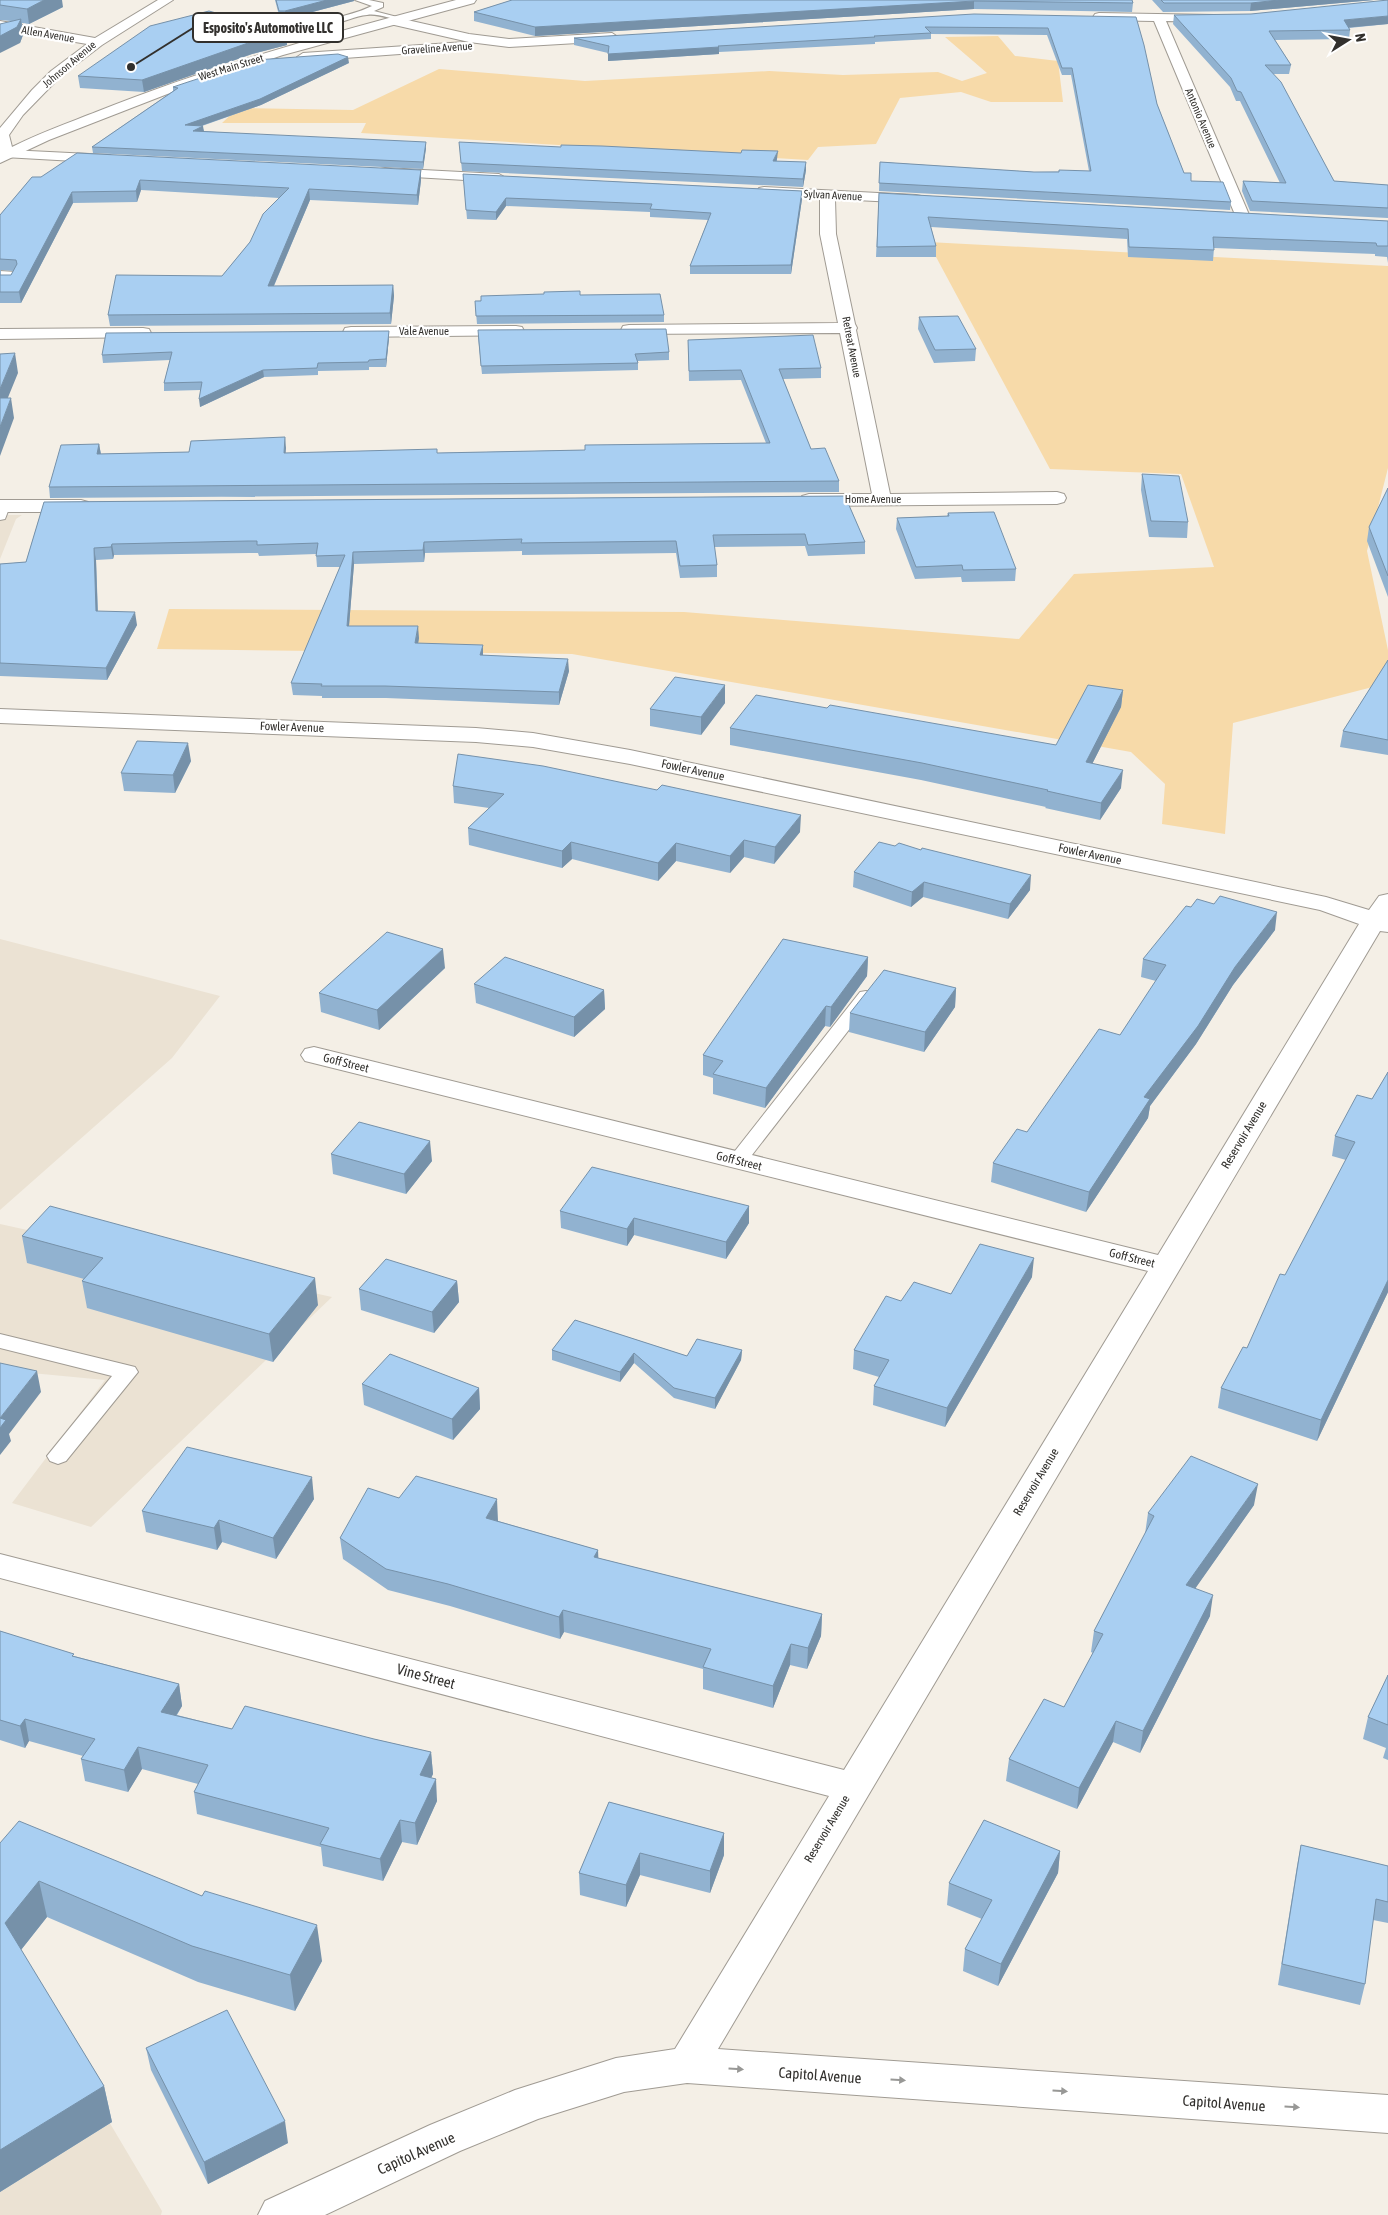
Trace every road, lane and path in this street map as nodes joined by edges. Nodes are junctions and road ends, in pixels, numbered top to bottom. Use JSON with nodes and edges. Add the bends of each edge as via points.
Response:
{"nodes":[{"id":1,"x":168,"y":0,"type":"edge"},
{"id":2,"x":359,"y":0,"type":"edge"},
{"id":3,"x":470,"y":0,"type":"edge"},
{"id":4,"x":368,"y":12,"type":"junction"},
{"id":5,"x":1084,"y":16,"type":"edge"},
{"id":6,"x":1159,"y":18,"type":"junction"},
{"id":7,"x":1222,"y":18,"type":"edge"},
{"id":8,"x":397,"y":20,"type":"junction"},
{"id":9,"x":252,"y":23,"type":"edge"},
{"id":10,"x":329,"y":23,"type":"junction"},
{"id":11,"x":0,"y":25,"type":"edge"},
{"id":12,"x":22,"y":29,"type":"junction"},
{"id":13,"x":360,"y":30,"type":"junction"},
{"id":14,"x":0,"y":35,"type":"edge"},
{"id":15,"x":627,"y":36,"type":"edge"},
{"id":16,"x":332,"y":38,"type":"junction"},
{"id":17,"x":95,"y":42,"type":"junction"},
{"id":18,"x":509,"y":43,"type":"junction"},
{"id":19,"x":365,"y":53,"type":"junction"},
{"id":20,"x":252,"y":60,"type":"junction"},
{"id":21,"x":4,"y":156,"type":"edge"},
{"id":22,"x":120,"y":159,"type":"edge"},
{"id":23,"x":369,"y":172,"type":"edge"},
{"id":24,"x":509,"y":178,"type":"edge"},
{"id":25,"x":748,"y":190,"type":"edge"},
{"id":26,"x":828,"y":194,"type":"junction"},
{"id":27,"x":927,"y":200,"type":"edge"},
{"id":28,"x":1223,"y":216,"type":"edge"},
{"id":29,"x":1243,"y":217,"type":"junction"},
{"id":30,"x":1262,"y":218,"type":"edge"},
{"id":31,"x":849,"y":328,"type":"junction"},
{"id":32,"x":530,"y":330,"type":"edge"},
{"id":33,"x":610,"y":330,"type":"edge"},
{"id":34,"x":330,"y":332,"type":"edge"},
{"id":35,"x":160,"y":333,"type":"edge"},
{"id":36,"x":0,"y":334,"type":"edge"},
{"id":37,"x":1057,"y":498,"type":"dead end"},
{"id":38,"x":882,"y":499,"type":"junction"},
{"id":39,"x":793,"y":500,"type":"edge"},
{"id":40,"x":94,"y":505,"type":"edge"},
{"id":41,"x":1,"y":510,"type":"edge"},
{"id":42,"x":0,"y":716,"type":"edge"},
{"id":43,"x":1383,"y":915,"type":"edge"},
{"id":44,"x":876,"y":983,"type":"edge"},
{"id":45,"x":314,"y":1055,"type":"dead end"},
{"id":46,"x":738,"y":1160,"type":"junction"},
{"id":47,"x":1165,"y":1266,"type":"junction"},
{"id":48,"x":0,"y":1341,"type":"edge"},
{"id":49,"x":58,"y":1456,"type":"dead end"},
{"id":50,"x":0,"y":1566,"type":"edge"},
{"id":51,"x":852,"y":1787,"type":"junction"},
{"id":52,"x":687,"y":2065,"type":"junction"},
{"id":53,"x":1388,"y":2114,"type":"edge"},
{"id":54,"x":280,"y":2215,"type":"edge"}],
"edges":[{"from":1,"to":17,"type":"street","name":"Johnson Avenue"},
{"from":2,"to":4,"type":"lane","via":[[380,5]]},
{"from":3,"to":8,"type":"street","name":"West Main Street"},
{"from":4,"to":8,"type":"lane"},
{"from":4,"to":10,"type":"lane"},
{"from":5,"to":6,"type":"street"},
{"from":6,"to":7,"type":"street"},
{"from":6,"to":29,"type":"street","name":"Antonio Avenue"},
{"from":8,"to":13,"type":"street","name":"West Main Street"},
{"from":8,"to":18,"type":"street","name":"Graveline Avenue","via":[[469,38]]},
{"from":9,"to":10,"type":"lane"},
{"from":10,"to":13,"type":"lane"},
{"from":11,"to":12,"type":"street","name":"Allen Avenue"},
{"from":12,"to":14,"type":"street"},
{"from":12,"to":17,"type":"street","name":"Allen Avenue"},
{"from":13,"to":16,"type":"street","name":"West Main Street"},
{"from":15,"to":18,"type":"street","name":"Graveline Avenue"},
{"from":16,"to":19,"type":"street","name":"Graveline Avenue","via":[[346,49]]},
{"from":16,"to":20,"type":"street","name":"West Main Street"},
{"from":17,"to":21,"type":"street","name":"Johnson Avenue","via":[[38,90],[9,124],[2,134]]},
{"from":18,"to":19,"type":"street","name":"Graveline Avenue"},
{"from":19,"to":20,"type":"street","name":"Graveline Avenue"},
{"from":20,"to":21,"type":"street","name":"West Main Street","via":[[154,93]]},
{"from":21,"to":22,"type":"street"},
{"from":23,"to":24,"type":"street"},
{"from":25,"to":26,"type":"street","name":"Sylvan Avenue"},
{"from":26,"to":27,"type":"street","name":"Sylvan Avenue"},
{"from":26,"to":31,"type":"street","name":"Retreat Avenue","via":[[828,234]]},
{"from":28,"to":29,"type":"street"},
{"from":29,"to":30,"type":"street"},
{"from":31,"to":33,"type":"street"},
{"from":31,"to":38,"type":"street","name":"Retreat Avenue"},
{"from":32,"to":34,"type":"street","name":"Vale Avenue"},
{"from":35,"to":36,"type":"street"},
{"from":37,"to":38,"type":"street","name":"Home Avenue"},
{"from":38,"to":39,"type":"street","name":"Home Avenue"},
{"from":40,"to":41,"type":"street"},
{"from":42,"to":43,"type":"street","name":"Fowler Avenue","via":[[533,740],[630,757]]},
{"from":43,"to":47,"type":"street","name":"Reservoir Avenue"},
{"from":44,"to":46,"type":"lane"},
{"from":45,"to":46,"type":"street","name":"Goff Street"},
{"from":46,"to":47,"type":"street","name":"Goff Street"},
{"from":47,"to":51,"type":"street","name":"Reservoir Avenue"},
{"from":48,"to":49,"type":"lane","via":[[127,1372]]},
{"from":50,"to":51,"type":"street","name":"Vine Street"},
{"from":51,"to":52,"type":"street","name":"Reservoir Avenue"},
{"from":52,"to":53,"type":"street","name":"Capitol Avenue","one_way":true},
{"from":52,"to":54,"type":"street","name":"Capitol Avenue","via":[[618,2075],[550,2094]]}]}
